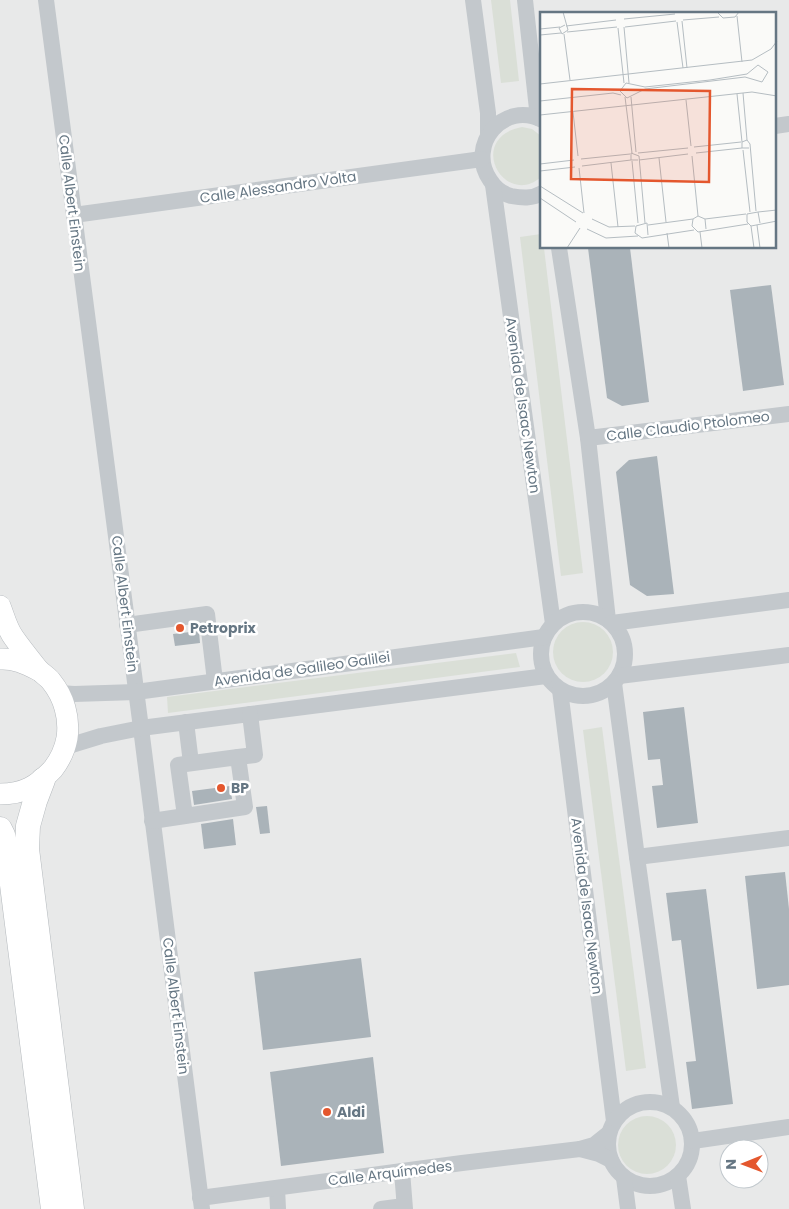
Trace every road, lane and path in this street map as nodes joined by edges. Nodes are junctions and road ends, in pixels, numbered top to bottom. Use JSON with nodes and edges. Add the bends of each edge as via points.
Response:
{"nodes":[{"id":1,"x":46,"y":0,"type":"edge"},
{"id":2,"x":473,"y":0,"type":"edge"},
{"id":3,"x":525,"y":0,"type":"edge"},
{"id":4,"x":540,"y":119,"type":"edge"},
{"id":5,"x":789,"y":124,"type":"edge"},
{"id":6,"x":776,"y":126,"type":"edge"},
{"id":7,"x":488,"y":135,"type":"junction"},
{"id":8,"x":482,"y":159,"type":"junction"},
{"id":9,"x":493,"y":186,"type":"junction"},
{"id":10,"x":540,"y":194,"type":"edge"},
{"id":11,"x":74,"y":215,"type":"junction"},
{"id":12,"x":559,"y":249,"type":"edge"},
{"id":13,"x":789,"y":414,"type":"edge"},
{"id":14,"x":588,"y":438,"type":"junction"},
{"id":15,"x":789,"y":600,"type":"edge"},
{"id":16,"x":0,"y":606,"type":"edge"},
{"id":17,"x":610,"y":622,"type":"junction"},
{"id":18,"x":127,"y":624,"type":"junction"},
{"id":19,"x":549,"y":630,"type":"junction"},
{"id":20,"x":789,"y":655,"type":"edge"},
{"id":21,"x":0,"y":659,"type":"edge"},
{"id":22,"x":38,"y":670,"type":"junction"},
{"id":23,"x":546,"y":676,"type":"junction"},
{"id":24,"x":617,"y":680,"type":"junction"},
{"id":25,"x":215,"y":681,"type":"junction"},
{"id":26,"x":560,"y":690,"type":"junction"},
{"id":27,"x":136,"y":692,"type":"junction"},
{"id":28,"x":60,"y":693,"type":"junction"},
{"id":29,"x":250,"y":714,"type":"junction"},
{"id":30,"x":186,"y":722,"type":"junction"},
{"id":31,"x":141,"y":728,"type":"junction"},
{"id":32,"x":65,"y":746,"type":"junction"},
{"id":33,"x":238,"y":757,"type":"junction"},
{"id":34,"x":191,"y":763,"type":"junction"},
{"id":35,"x":43,"y":780,"type":"junction"},
{"id":36,"x":0,"y":794,"type":"edge"},
{"id":37,"x":185,"y":816,"type":"junction"},
{"id":38,"x":152,"y":821,"type":"junction"},
{"id":39,"x":0,"y":829,"type":"edge"},
{"id":40,"x":789,"y":838,"type":"edge"},
{"id":41,"x":636,"y":857,"type":"junction"},
{"id":42,"x":672,"y":1107,"type":"junction"},
{"id":43,"x":612,"y":1127,"type":"junction"},
{"id":44,"x":789,"y":1127,"type":"edge"},
{"id":45,"x":693,"y":1140,"type":"junction"},
{"id":46,"x":580,"y":1149,"type":"junction"},
{"id":47,"x":611,"y":1160,"type":"junction"},
{"id":48,"x":402,"y":1171,"type":"junction"},
{"id":49,"x":678,"y":1176,"type":"junction"},
{"id":50,"x":624,"y":1178,"type":"junction"},
{"id":51,"x":277,"y":1188,"type":"junction"},
{"id":52,"x":201,"y":1204,"type":"edge"},
{"id":53,"x":405,"y":1208,"type":"edge"},
{"id":54,"x":54,"y":1209,"type":"edge"},
{"id":55,"x":72,"y":1209,"type":"edge"},
{"id":56,"x":278,"y":1209,"type":"edge"},
{"id":57,"x":382,"y":1209,"type":"edge"},
{"id":58,"x":628,"y":1209,"type":"edge"},
{"id":59,"x":683,"y":1209,"type":"edge"}],
"edges":[{"from":1,"to":11,"type":"street","name":"Calle Albert Einstein"},
{"from":2,"to":7,"type":"street"},
{"from":3,"to":4,"type":"street"},
{"from":4,"to":7,"type":"street","via":[[524,115],[510,117],[497,124]]},
{"from":5,"to":6,"type":"street"},
{"from":7,"to":8,"type":"street"},
{"from":8,"to":9,"type":"street","name":"Avenida de Isaac Newton","via":[[485,173]]},
{"from":8,"to":11,"type":"street","name":"Calle Alessandro Volta"},
{"from":9,"to":10,"type":"street","via":[[506,195],[521,198]]},
{"from":9,"to":19,"type":"street","name":"Avenida de Isaac Newton"},
{"from":11,"to":18,"type":"street","name":"Calle Albert Einstein"},
{"from":12,"to":14,"type":"street"},
{"from":13,"to":14,"type":"street","name":"Calle Claudio Ptolomeo"},
{"from":14,"to":17,"type":"street"},
{"from":15,"to":17,"type":"street"},
{"from":16,"to":22,"type":"main road","via":[[12,635]]},
{"from":17,"to":19,"type":"street","via":[[598,614],[574,613],[563,617]]},
{"from":17,"to":24,"type":"street","via":[[625,649],[624,663]]},
{"from":18,"to":25,"type":"street","via":[[206,614]]},
{"from":18,"to":27,"type":"street","name":"Calle Albert Einstein"},
{"from":19,"to":23,"type":"street","via":[[541,650]]},
{"from":19,"to":25,"type":"street","name":"Avenida de Galileo Galilei"},
{"from":20,"to":24,"type":"street"},
{"from":21,"to":22,"type":"main road","via":[[23,662]]},
{"from":22,"to":28,"type":"main road"},
{"from":23,"to":26,"type":"street"},
{"from":23,"to":29,"type":"street"},
{"from":24,"to":26,"type":"street","via":[[602,692],[588,696],[574,696]]},
{"from":24,"to":41,"type":"street"},
{"from":25,"to":27,"type":"street","name":"Avenida de Galileo Galilei"},
{"from":26,"to":43,"type":"street","name":"Avenida de Isaac Newton"},
{"from":27,"to":28,"type":"street","name":"Avenida de Galileo Galilei"},
{"from":27,"to":31,"type":"street","name":"Calle Albert Einstein"},
{"from":28,"to":32,"type":"main road","via":[[68,728]]},
{"from":29,"to":30,"type":"street"},
{"from":29,"to":33,"type":"street","via":[[255,755]]},
{"from":30,"to":31,"type":"street"},
{"from":30,"to":34,"type":"street"},
{"from":31,"to":32,"type":"street"},
{"from":31,"to":38,"type":"street","name":"Calle Albert Einstein"},
{"from":32,"to":35,"type":"main road","via":[[56,765]]},
{"from":33,"to":34,"type":"street"},
{"from":33,"to":37,"type":"street","via":[[245,807]]},
{"from":34,"to":37,"type":"street","via":[[178,765]]},
{"from":35,"to":36,"type":"main road","via":[[28,789]]},
{"from":35,"to":55,"type":"highway","via":[[28,826],[27,849]]},
{"from":37,"to":38,"type":"street"},
{"from":38,"to":52,"type":"street","name":"Calle Albert Einstein","via":[[188,1056]]},
{"from":39,"to":54,"type":"highway","via":[[9,861]]},
{"from":40,"to":41,"type":"street"},
{"from":41,"to":42,"type":"street"},
{"from":42,"to":43,"type":"street","via":[[659,1102],[634,1104],[623,1111]]},
{"from":42,"to":45,"type":"street","via":[[686,1121]]},
{"from":43,"to":46,"type":"street","name":"Calle Arquímedes","via":[[594,1145]]},
{"from":43,"to":47,"type":"street","via":[[608,1147]]},
{"from":44,"to":45,"type":"street"},
{"from":45,"to":49,"type":"street","via":[[690,1160]]},
{"from":46,"to":47,"type":"street","name":"Calle Arquímedes"},
{"from":46,"to":48,"type":"street","name":"Calle Arquímedes"},
{"from":47,"to":50,"type":"street"},
{"from":48,"to":51,"type":"street","name":"Calle Arquímedes"},
{"from":48,"to":53,"type":"street"},
{"from":49,"to":50,"type":"street","via":[[666,1184],[651,1187]]},
{"from":49,"to":59,"type":"street"},
{"from":50,"to":58,"type":"street"},
{"from":51,"to":52,"type":"street","name":"Calle Arquímedes"},
{"from":51,"to":56,"type":"street"},
{"from":53,"to":57,"type":"street"}]}
